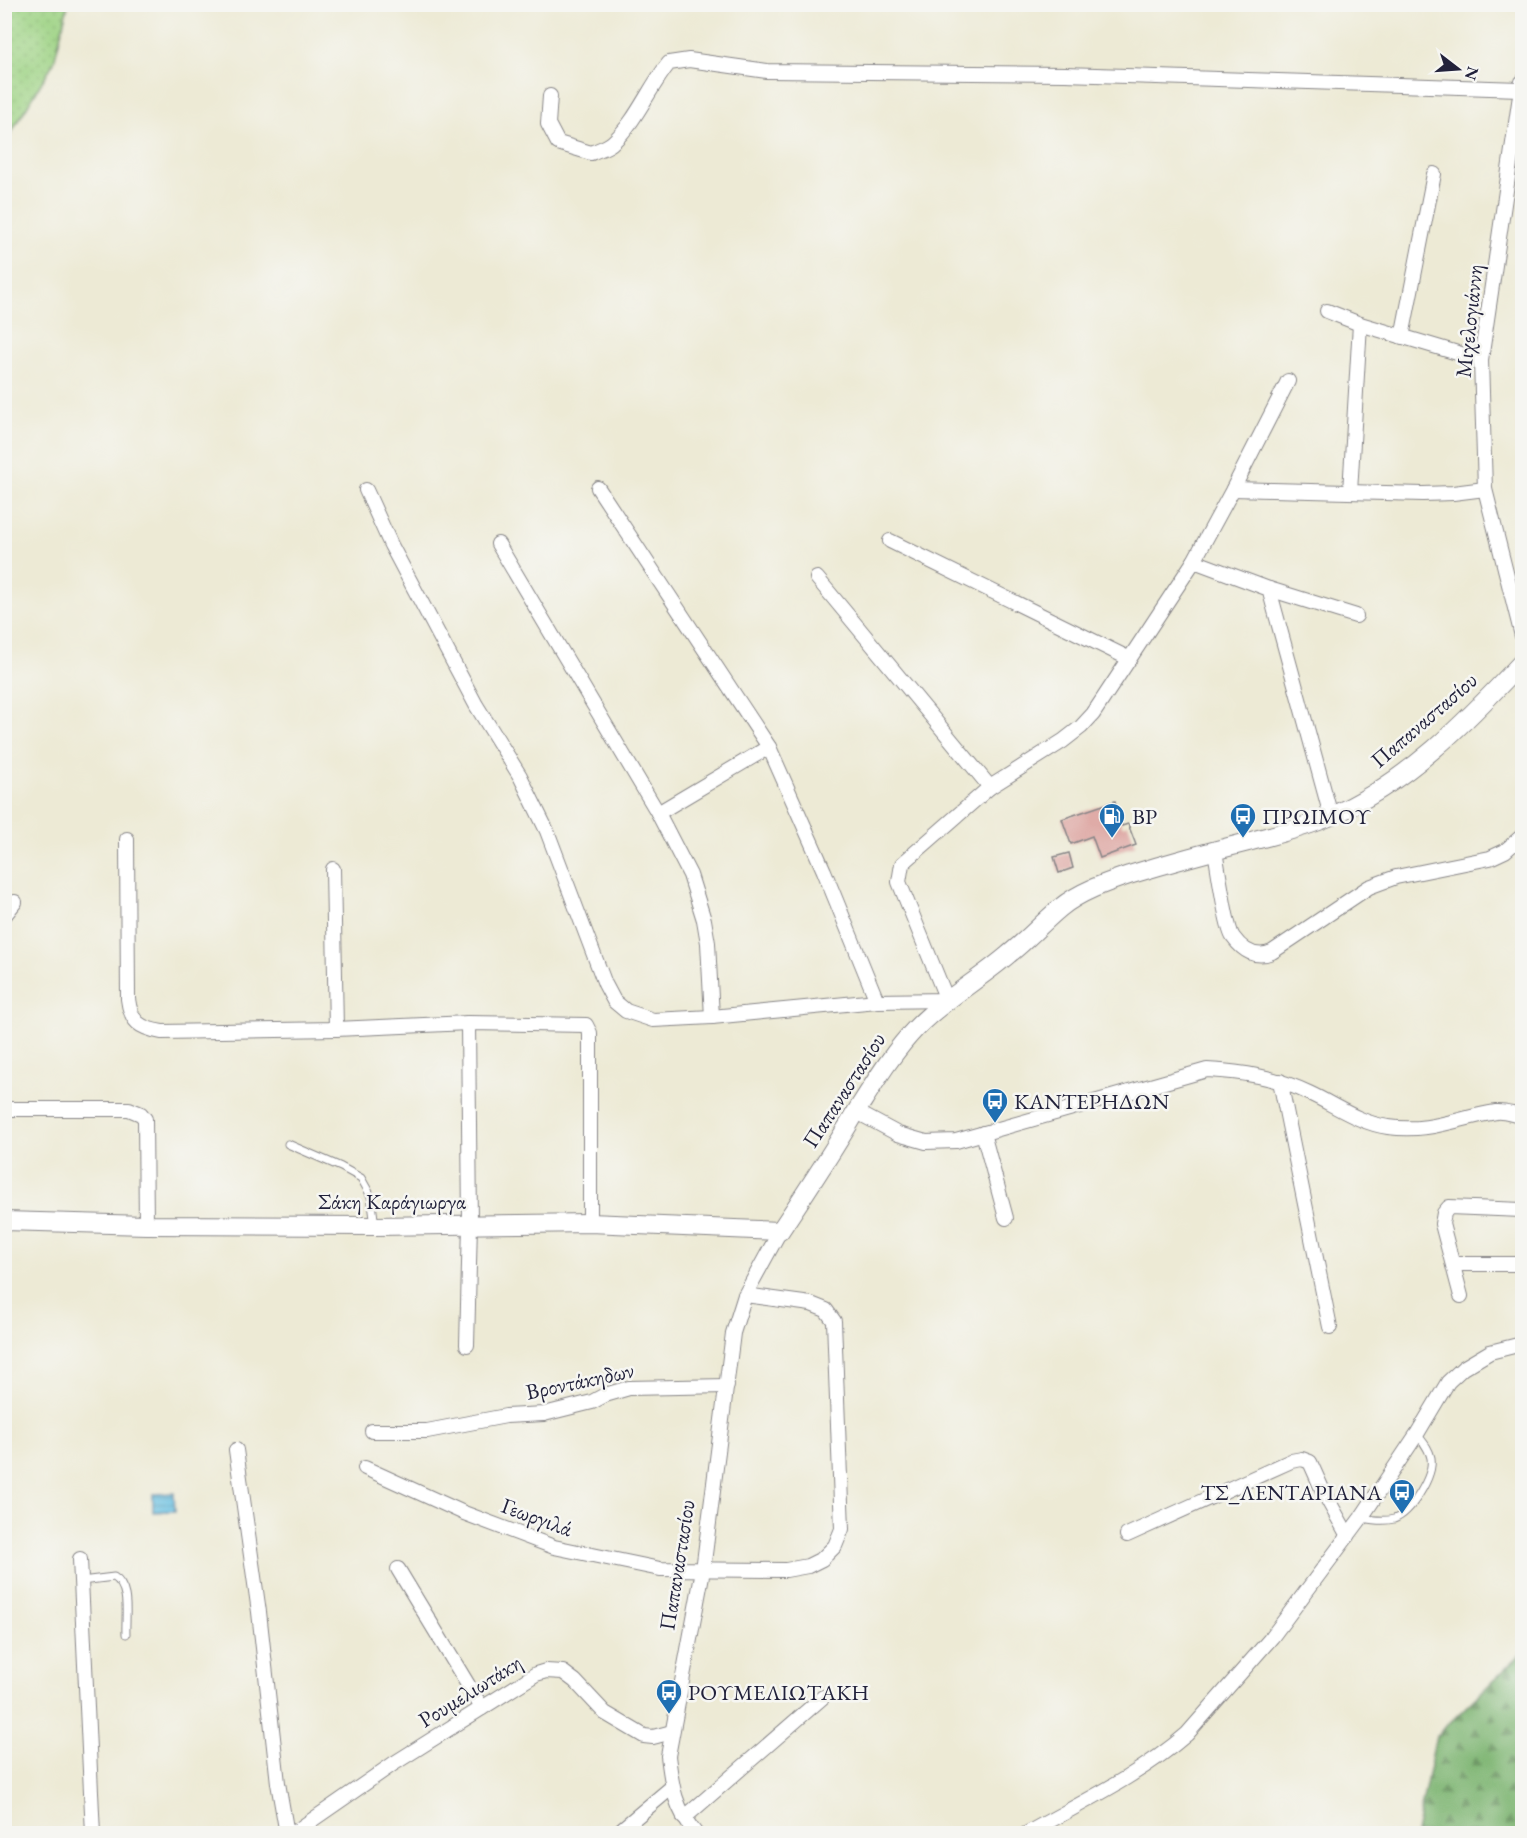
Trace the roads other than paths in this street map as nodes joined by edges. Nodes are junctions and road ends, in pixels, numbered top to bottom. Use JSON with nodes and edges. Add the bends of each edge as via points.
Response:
{"nodes":[{"id":1,"x":1521,"y":84,"type":"edge"},
{"id":2,"x":550,"y":96,"type":"dead end"},
{"id":3,"x":1434,"y":174,"type":"dead end"},
{"id":4,"x":1327,"y":311,"type":"dead end"},
{"id":5,"x":1360,"y":324,"type":"junction"},
{"id":6,"x":1402,"y":337,"type":"junction"},
{"id":7,"x":1481,"y":360,"type":"junction"},
{"id":8,"x":1288,"y":381,"type":"dead end"},
{"id":9,"x":598,"y":488,"type":"dead end"},
{"id":10,"x":1233,"y":489,"type":"junction"},
{"id":11,"x":1485,"y":489,"type":"junction"},
{"id":12,"x":366,"y":490,"type":"dead end"},
{"id":13,"x":1350,"y":492,"type":"junction"},
{"id":14,"x":890,"y":541,"type":"dead end"},
{"id":15,"x":498,"y":544,"type":"dead end"},
{"id":16,"x":1194,"y":561,"type":"junction"},
{"id":17,"x":817,"y":578,"type":"dead end"},
{"id":18,"x":1269,"y":589,"type":"junction"},
{"id":19,"x":1356,"y":616,"type":"dead end"},
{"id":20,"x":1522,"y":636,"type":"edge"},
{"id":21,"x":1128,"y":658,"type":"junction"},
{"id":22,"x":1522,"y":662,"type":"edge"},
{"id":23,"x":769,"y":747,"type":"junction"},
{"id":24,"x":990,"y":786,"type":"junction"},
{"id":25,"x":658,"y":813,"type":"junction"},
{"id":26,"x":1331,"y":816,"type":"junction"},
{"id":27,"x":1522,"y":836,"type":"edge"},
{"id":28,"x":127,"y":839,"type":"dead end"},
{"id":29,"x":1215,"y":851,"type":"junction"},
{"id":30,"x":333,"y":869,"type":"dead end"},
{"id":31,"x":15,"y":902,"type":"dead end"},
{"id":32,"x":4,"y":916,"type":"edge"},
{"id":33,"x":947,"y":1000,"type":"junction"},
{"id":34,"x":877,"y":1001,"type":"junction"},
{"id":35,"x":712,"y":1017,"type":"junction"},
{"id":36,"x":468,"y":1023,"type":"junction"},
{"id":37,"x":336,"y":1029,"type":"junction"},
{"id":38,"x":1280,"y":1081,"type":"junction"},
{"id":39,"x":1522,"y":1107,"type":"edge"},
{"id":40,"x":11,"y":1109,"type":"dead end"},
{"id":41,"x":857,"y":1112,"type":"junction"},
{"id":42,"x":1498,"y":1112,"type":"junction"},
{"id":43,"x":1522,"y":1116,"type":"edge"},
{"id":44,"x":983,"y":1133,"type":"junction"},
{"id":45,"x":288,"y":1144,"type":"dead end"},
{"id":46,"x":1522,"y":1210,"type":"edge"},
{"id":47,"x":1006,"y":1218,"type":"dead end"},
{"id":48,"x":4,"y":1221,"type":"edge"},
{"id":49,"x":590,"y":1223,"type":"junction"},
{"id":50,"x":470,"y":1224,"type":"junction"},
{"id":51,"x":146,"y":1225,"type":"junction"},
{"id":52,"x":375,"y":1226,"type":"junction"},
{"id":53,"x":780,"y":1231,"type":"junction"},
{"id":54,"x":1453,"y":1264,"type":"junction"},
{"id":55,"x":1522,"y":1264,"type":"edge"},
{"id":56,"x":745,"y":1295,"type":"junction"},
{"id":57,"x":1461,"y":1296,"type":"dead end"},
{"id":58,"x":1330,"y":1327,"type":"dead end"},
{"id":59,"x":1522,"y":1344,"type":"edge"},
{"id":60,"x":467,"y":1345,"type":"dead end"},
{"id":61,"x":727,"y":1386,"type":"junction"},
{"id":62,"x":372,"y":1431,"type":"dead end"},
{"id":63,"x":1417,"y":1434,"type":"junction"},
{"id":64,"x":236,"y":1450,"type":"dead end"},
{"id":65,"x":365,"y":1468,"type":"dead end"},
{"id":66,"x":1361,"y":1518,"type":"junction"},
{"id":67,"x":1127,"y":1535,"type":"dead end"},
{"id":68,"x":1348,"y":1536,"type":"junction"},
{"id":69,"x":80,"y":1559,"type":"dead end"},
{"id":70,"x":398,"y":1569,"type":"dead end"},
{"id":71,"x":703,"y":1570,"type":"junction"},
{"id":72,"x":81,"y":1581,"type":"junction"},
{"id":73,"x":126,"y":1634,"type":"dead end"},
{"id":74,"x":823,"y":1697,"type":"dead end"},
{"id":75,"x":482,"y":1708,"type":"junction"},
{"id":76,"x":672,"y":1732,"type":"junction"},
{"id":77,"x":672,"y":1787,"type":"junction"},
{"id":78,"x":684,"y":1818,"type":"junction"},
{"id":79,"x":93,"y":1833,"type":"edge"},
{"id":80,"x":287,"y":1833,"type":"edge"},
{"id":81,"x":292,"y":1833,"type":"edge"},
{"id":82,"x":616,"y":1833,"type":"edge"},
{"id":83,"x":696,"y":1833,"type":"edge"},
{"id":84,"x":1026,"y":1833,"type":"edge"}],
"edges":[{"from":1,"to":2,"type":"street","via":[[767,71],[689,60],[669,63],[635,117],[610,144],[591,153],[558,143],[548,124]]},
{"from":1,"to":7,"type":"street","name":"Μιχελογιάννη"},
{"from":3,"to":6,"type":"street"},
{"from":4,"to":5,"type":"street"},
{"from":5,"to":6,"type":"street"},
{"from":5,"to":13,"type":"street"},
{"from":6,"to":7,"type":"street"},
{"from":7,"to":11,"type":"street","name":"Μιχελογιάννη"},
{"from":8,"to":10,"type":"street"},
{"from":9,"to":23,"type":"street"},
{"from":10,"to":13,"type":"street"},
{"from":10,"to":16,"type":"street"},
{"from":11,"to":13,"type":"street","via":[[1453,493]]},
{"from":11,"to":20,"type":"street","name":"Μιχελογιάννη"},
{"from":12,"to":35,"type":"street","via":[[470,695],[543,822],[614,1001],[626,1011],[653,1020]]},
{"from":14,"to":21,"type":"street"},
{"from":15,"to":25,"type":"street"},
{"from":16,"to":18,"type":"street"},
{"from":16,"to":21,"type":"street"},
{"from":17,"to":24,"type":"street"},
{"from":18,"to":19,"type":"street"},
{"from":18,"to":26,"type":"street"},
{"from":21,"to":24,"type":"street","via":[[1093,714],[1080,727]]},
{"from":22,"to":26,"type":"street","name":"Παπαναστασίου","via":[[1422,759],[1388,785]]},
{"from":23,"to":25,"type":"street"},
{"from":23,"to":34,"type":"street"},
{"from":24,"to":33,"type":"street","via":[[910,856],[900,872],[899,882]]},
{"from":25,"to":35,"type":"street","via":[[690,875],[704,920]]},
{"from":26,"to":29,"type":"street","name":"Παπαναστασίου"},
{"from":27,"to":29,"type":"street","via":[[1490,858],[1375,884],[1264,956],[1246,950],[1232,935]]},
{"from":28,"to":37,"type":"street","via":[[128,999],[135,1021],[145,1029],[162,1032]]},
{"from":29,"to":33,"type":"street","name":"Παπαναστασίου","via":[[1104,883],[1080,895]]},
{"from":30,"to":37,"type":"street"},
{"from":31,"to":32,"type":"street"},
{"from":33,"to":34,"type":"street"},
{"from":33,"to":41,"type":"street","name":"Παπαναστασίου","via":[[896,1050]]},
{"from":34,"to":35,"type":"street"},
{"from":36,"to":37,"type":"street"},
{"from":36,"to":49,"type":"street","via":[[586,1025],[590,1033]]},
{"from":36,"to":50,"type":"street"},
{"from":38,"to":42,"type":"street","via":[[1357,1118],[1386,1127],[1421,1129]]},
{"from":38,"to":44,"type":"street","via":[[1242,1072],[1207,1070]]},
{"from":38,"to":58,"type":"street"},
{"from":39,"to":42,"type":"street"},
{"from":40,"to":51,"type":"street","via":[[129,1109],[141,1114],[145,1119]]},
{"from":41,"to":44,"type":"street","via":[[898,1134],[926,1142],[956,1141]]},
{"from":41,"to":53,"type":"street","name":"Παπαναστασίου"},
{"from":42,"to":43,"type":"street"},
{"from":44,"to":47,"type":"street"},
{"from":45,"to":52,"type":"lane","via":[[361,1178],[371,1196]]},
{"from":46,"to":54,"type":"street","via":[[1449,1208],[1442,1224]]},
{"from":48,"to":51,"type":"street","name":"Σάκη Καράγιωργα"},
{"from":49,"to":50,"type":"street","name":"Σάκη Καράγιωργα"},
{"from":49,"to":53,"type":"street","name":"Σάκη Καράγιωργα"},
{"from":50,"to":52,"type":"street","name":"Σάκη Καράγιωργα"},
{"from":50,"to":60,"type":"street"},
{"from":51,"to":52,"type":"street","name":"Σάκη Καράγιωργα"},
{"from":53,"to":56,"type":"street","name":"Παπαναστασίου"},
{"from":54,"to":55,"type":"street"},
{"from":54,"to":57,"type":"street"},
{"from":56,"to":61,"type":"street","name":"Παπαναστασίου","via":[[733,1333]]},
{"from":56,"to":71,"type":"street","name":"Γεωργιλά","via":[[811,1304],[826,1310],[834,1321],[842,1529],[835,1546],[808,1566],[786,1570]]},
{"from":59,"to":63,"type":"street","via":[[1490,1352],[1462,1368],[1448,1382]]},
{"from":61,"to":62,"type":"street","name":"Βροντάκηδων","via":[[629,1388],[544,1414],[506,1416],[427,1431]]},
{"from":61,"to":71,"type":"street","name":"Παπαναστασίου"},
{"from":63,"to":66,"type":"street"},
{"from":63,"to":66,"type":"lane","via":[[1431,1459],[1431,1473],[1425,1484],[1404,1513],[1395,1518]]},
{"from":64,"to":80,"type":"street"},
{"from":65,"to":71,"type":"street","name":"Γεωργιλά","via":[[464,1513],[554,1547],[660,1569]]},
{"from":66,"to":68,"type":"street"},
{"from":67,"to":68,"type":"street","via":[[1302,1459],[1310,1462]]},
{"from":68,"to":84,"type":"street","via":[[1272,1637],[1187,1734],[1139,1769]]},
{"from":69,"to":72,"type":"street"},
{"from":70,"to":75,"type":"street"},
{"from":71,"to":76,"type":"street","name":"Παπαναστασίου"},
{"from":72,"to":73,"type":"lane","via":[[114,1577],[120,1580],[125,1589]]},
{"from":72,"to":79,"type":"street"},
{"from":74,"to":78,"type":"street"},
{"from":75,"to":76,"type":"street","name":"Ρουμελιωτάκη","via":[[536,1674],[563,1672],[605,1713],[644,1736]]},
{"from":75,"to":81,"type":"street","name":"Ρουμελιωτάκη"},
{"from":76,"to":77,"type":"street","name":"Παπαναστασίου","via":[[668,1756]]},
{"from":77,"to":78,"type":"street","name":"Παπαναστασίου"},
{"from":77,"to":82,"type":"street"},
{"from":78,"to":83,"type":"street","name":"Παπαναστασίου"}]}
